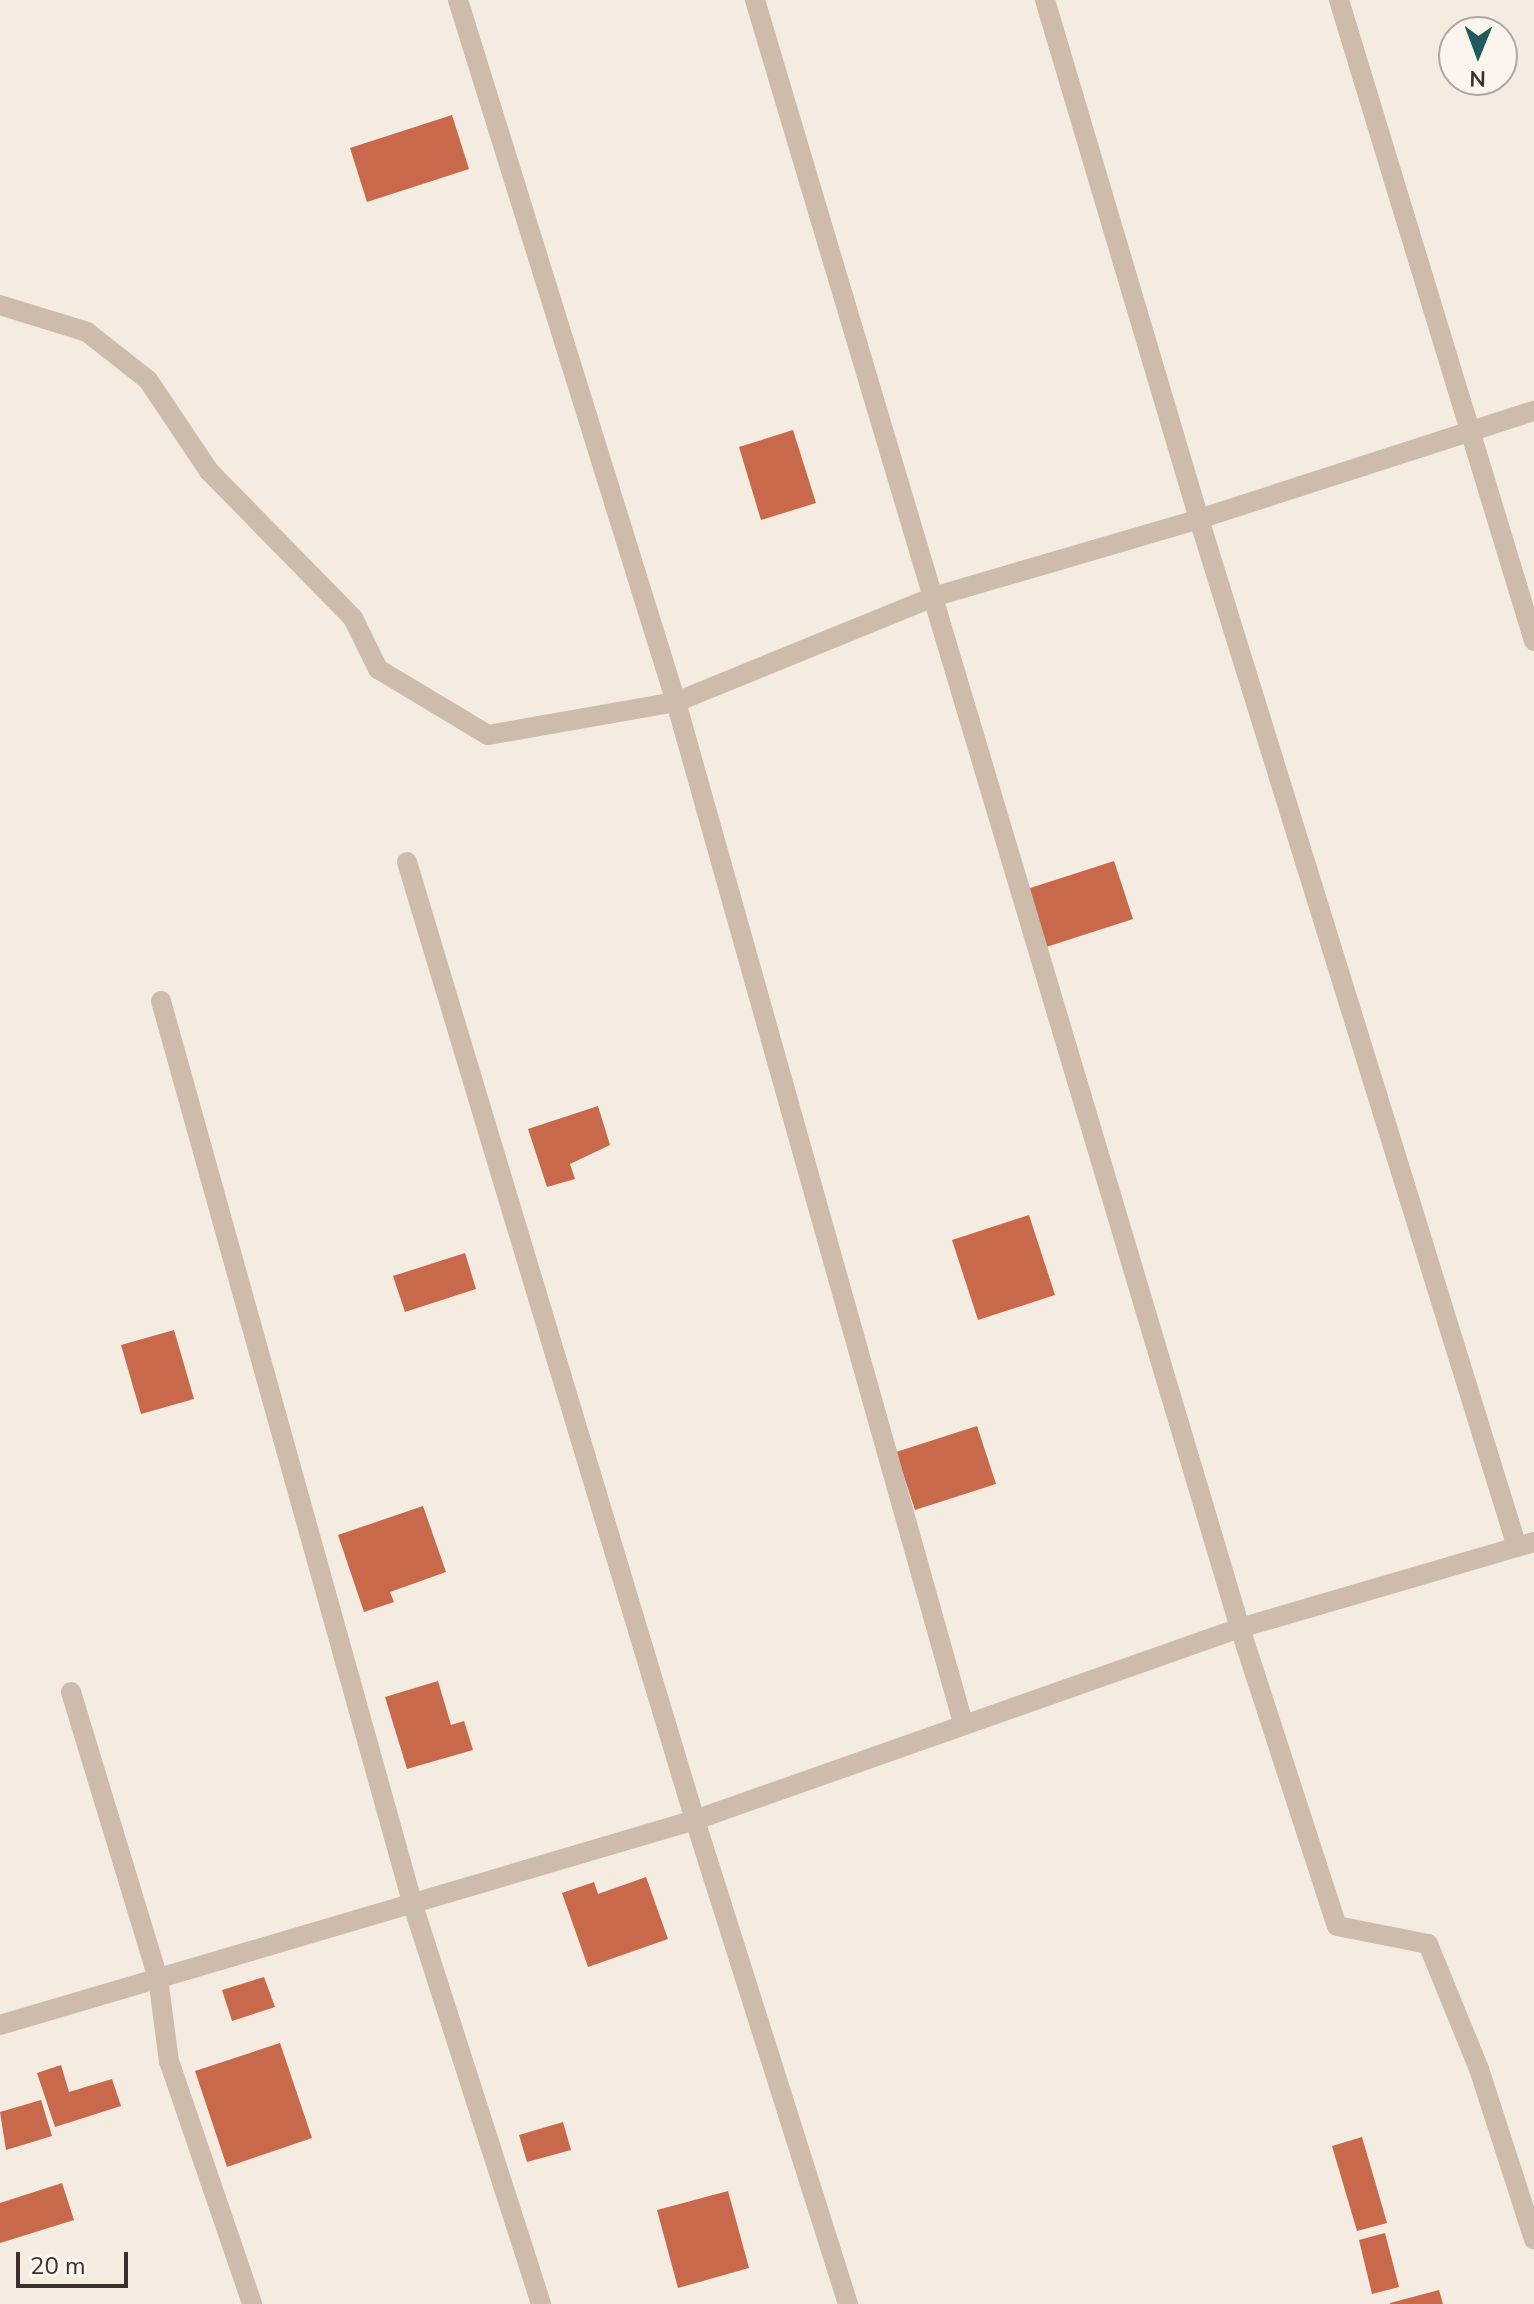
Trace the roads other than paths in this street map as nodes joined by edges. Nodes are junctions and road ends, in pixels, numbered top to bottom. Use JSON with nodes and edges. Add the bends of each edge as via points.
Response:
{"nodes":[{"id":1,"x":458,"y":0,"type":"edge"},
{"id":2,"x":755,"y":0,"type":"edge"},
{"id":3,"x":1045,"y":0,"type":"edge"},
{"id":4,"x":1339,"y":0,"type":"edge"},
{"id":5,"x":0,"y":305,"type":"edge"},
{"id":6,"x":1534,"y":411,"type":"edge"},
{"id":7,"x":1468,"y":431,"type":"junction"},
{"id":8,"x":1199,"y":519,"type":"junction"},
{"id":9,"x":933,"y":597,"type":"junction"},
{"id":10,"x":1534,"y":641,"type":"edge"},
{"id":11,"x":676,"y":702,"type":"junction"},
{"id":12,"x":407,"y":862,"type":"dead end"},
{"id":13,"x":161,"y":1001,"type":"dead end"},
{"id":14,"x":1525,"y":1544,"type":"edge"},
{"id":15,"x":1240,"y":1628,"type":"junction"},
{"id":16,"x":71,"y":1692,"type":"dead end"},
{"id":17,"x":963,"y":1723,"type":"junction"},
{"id":18,"x":695,"y":1820,"type":"junction"},
{"id":19,"x":412,"y":1902,"type":"junction"},
{"id":20,"x":158,"y":1978,"type":"junction"},
{"id":21,"x":0,"y":2025,"type":"edge"},
{"id":22,"x":1534,"y":2239,"type":"edge"},
{"id":23,"x":252,"y":2304,"type":"edge"},
{"id":24,"x":541,"y":2304,"type":"edge"},
{"id":25,"x":848,"y":2304,"type":"edge"}],
"edges":[{"from":1,"to":11,"type":"street"},
{"from":2,"to":9,"type":"street"},
{"from":3,"to":8,"type":"street"},
{"from":4,"to":7,"type":"street"},
{"from":5,"to":11,"type":"street","via":[[87,332],[148,380],[209,471],[353,618],[378,669],[445,713],[488,735]]},
{"from":6,"to":7,"type":"street"},
{"from":7,"to":8,"type":"street"},
{"from":7,"to":10,"type":"street"},
{"from":8,"to":9,"type":"street"},
{"from":8,"to":14,"type":"street"},
{"from":9,"to":11,"type":"street"},
{"from":9,"to":15,"type":"street"},
{"from":11,"to":17,"type":"street"},
{"from":12,"to":18,"type":"street"},
{"from":13,"to":19,"type":"street"},
{"from":14,"to":15,"type":"street"},
{"from":15,"to":17,"type":"street"},
{"from":15,"to":22,"type":"street","via":[[1337,1926],[1428,1944],[1479,2069]]},
{"from":16,"to":20,"type":"street"},
{"from":17,"to":18,"type":"street"},
{"from":18,"to":19,"type":"street"},
{"from":18,"to":25,"type":"street"},
{"from":19,"to":20,"type":"street"},
{"from":19,"to":24,"type":"street"},
{"from":20,"to":21,"type":"street"},
{"from":20,"to":23,"type":"street","via":[[169,2061]]}]}
